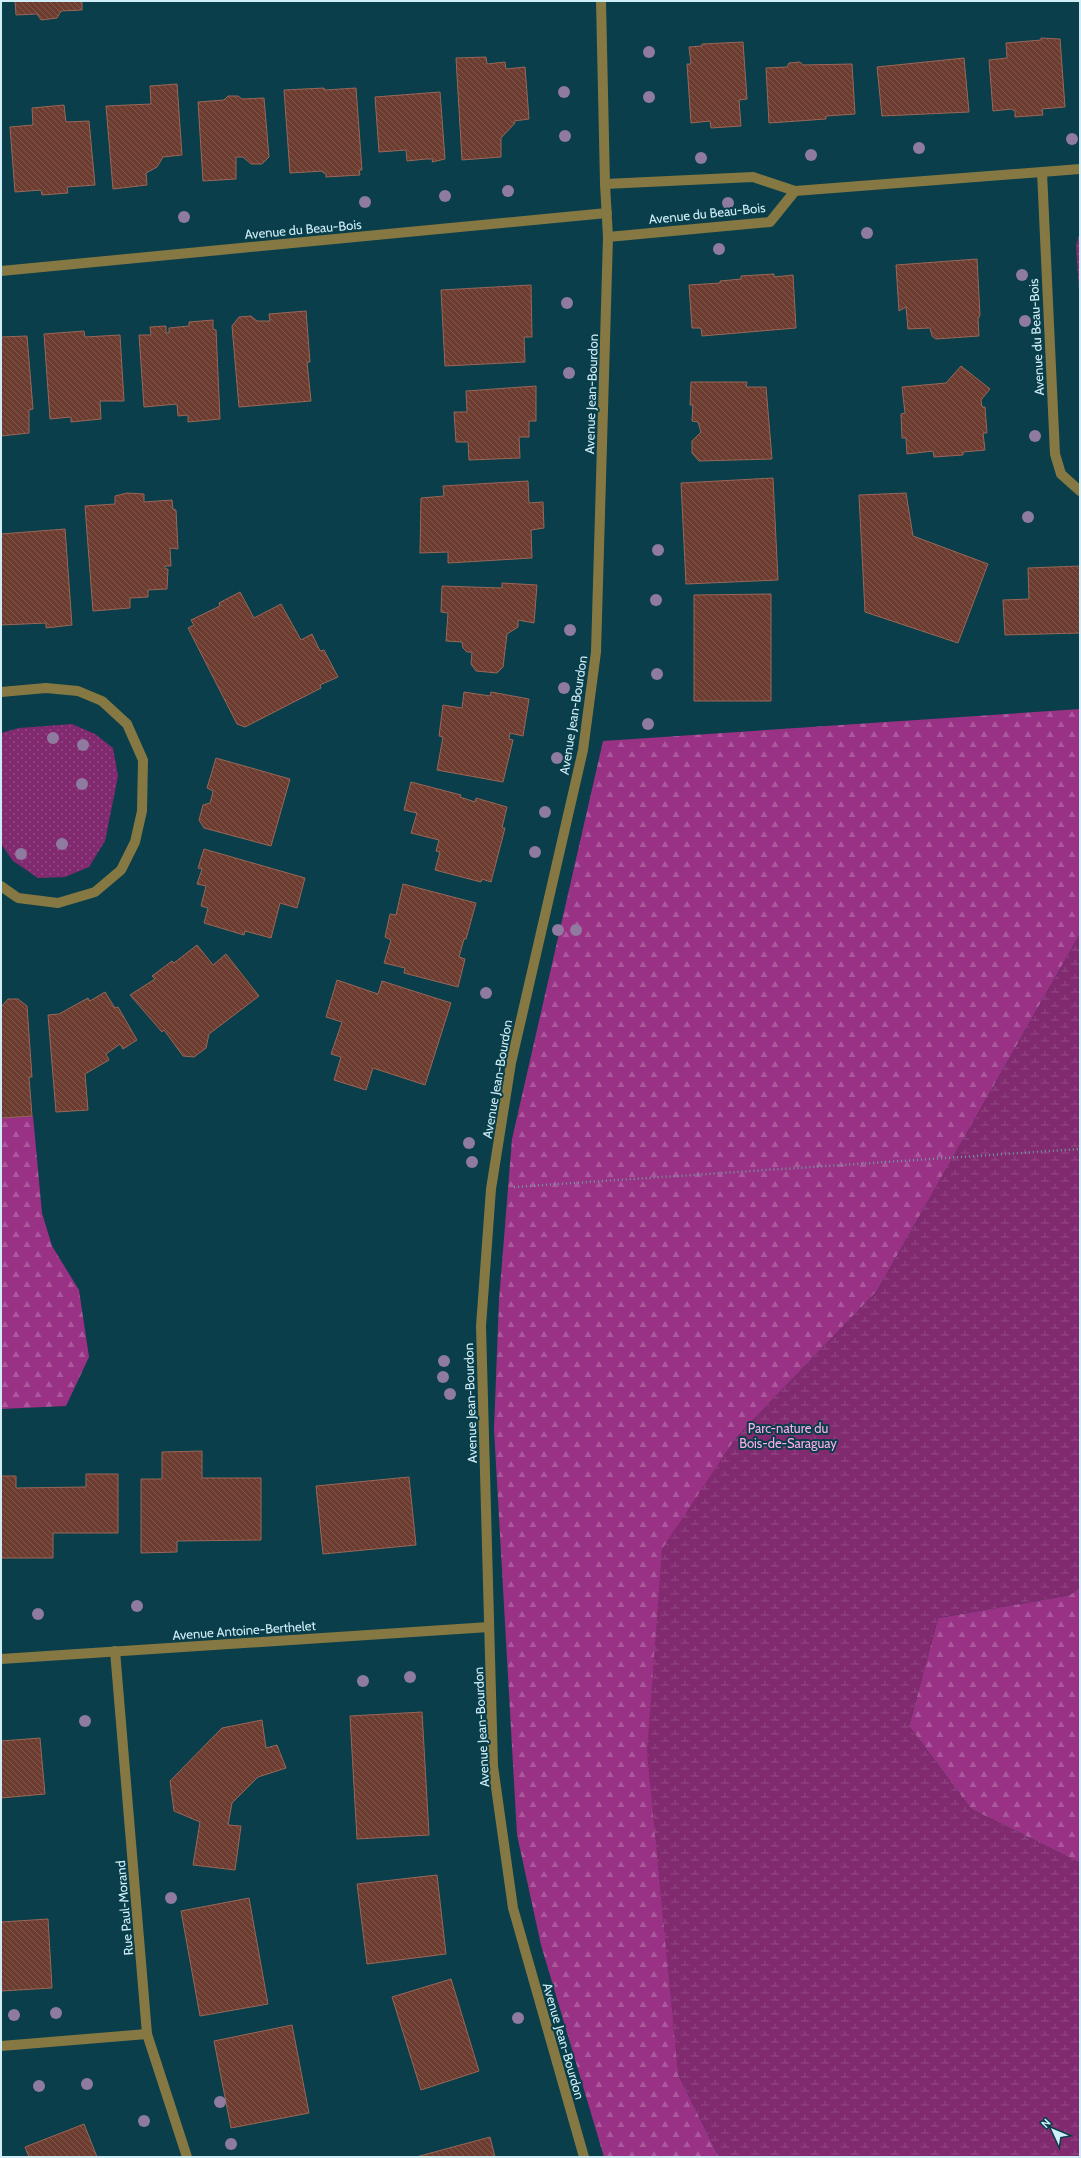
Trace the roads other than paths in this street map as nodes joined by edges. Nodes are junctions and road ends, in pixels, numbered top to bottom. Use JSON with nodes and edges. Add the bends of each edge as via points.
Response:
{"nodes":[{"id":1,"x":601,"y":1,"type":"edge"},
{"id":2,"x":1080,"y":169,"type":"edge"},
{"id":3,"x":1042,"y":172,"type":"junction"},
{"id":4,"x":605,"y":184,"type":"junction"},
{"id":5,"x":795,"y":191,"type":"junction"},
{"id":6,"x":607,"y":213,"type":"junction"},
{"id":7,"x":608,"y":237,"type":"junction"},
{"id":8,"x":1,"y":271,"type":"edge"},
{"id":9,"x":1080,"y":491,"type":"edge"},
{"id":10,"x":1,"y":692,"type":"edge"},
{"id":11,"x":1,"y":886,"type":"edge"},
{"id":12,"x":489,"y":1627,"type":"junction"},
{"id":13,"x":115,"y":1651,"type":"junction"},
{"id":14,"x":1,"y":1659,"type":"edge"},
{"id":15,"x":148,"y":2034,"type":"junction"},
{"id":16,"x":1,"y":2046,"type":"edge"},
{"id":17,"x":187,"y":2157,"type":"edge"},
{"id":18,"x":584,"y":2157,"type":"edge"}],
"edges":[{"from":1,"to":4,"type":"street","name":"Avenue Jean-Bourdon"},
{"from":2,"to":3,"type":"street","name":"Avenue du Beau-Bois"},
{"from":3,"to":5,"type":"street","name":"Avenue du Beau-Bois"},
{"from":3,"to":9,"type":"street","name":"Avenue du Beau-Bois","via":[[1055,454],[1061,474]]},
{"from":4,"to":5,"type":"street","name":"Avenue du Beau-Bois","via":[[752,177]]},
{"from":4,"to":6,"type":"street","name":"Avenue Jean-Bourdon"},
{"from":5,"to":7,"type":"street","name":"Avenue du Beau-Bois","via":[[770,222]]},
{"from":6,"to":7,"type":"street","name":"Avenue Jean-Bourdon"},
{"from":6,"to":8,"type":"street","name":"Avenue du Beau-Bois"},
{"from":7,"to":12,"type":"street","name":"Avenue Jean-Bourdon","via":[[596,652],[583,750],[511,1063],[491,1189],[481,1326]]},
{"from":10,"to":11,"type":"street","via":[[46,688],[72,690],[102,701],[127,724],[143,760],[142,811],[135,842],[121,870],[95,892],[58,903],[18,898]]},
{"from":12,"to":13,"type":"street","name":"Avenue Antoine-Berthelet"},
{"from":12,"to":18,"type":"street","name":"Avenue Jean-Bourdon","via":[[493,1766],[513,1908]]},
{"from":13,"to":14,"type":"street","name":"Avenue Antoine-Berthelet"},
{"from":13,"to":15,"type":"street","name":"Rue Paul-Morand"},
{"from":15,"to":16,"type":"street"},
{"from":15,"to":17,"type":"street","name":"Rue Paul-Morand"}]}
